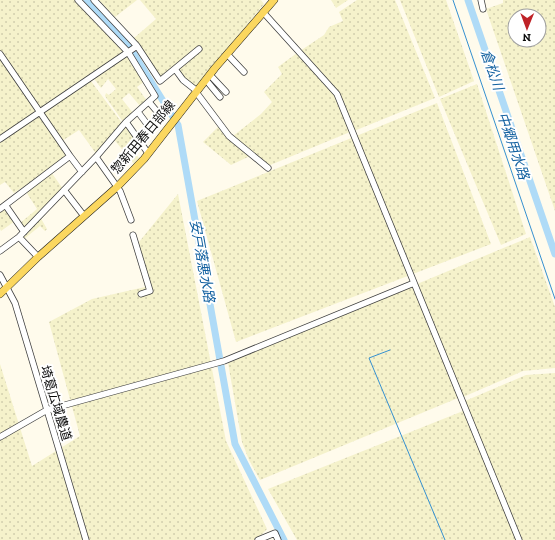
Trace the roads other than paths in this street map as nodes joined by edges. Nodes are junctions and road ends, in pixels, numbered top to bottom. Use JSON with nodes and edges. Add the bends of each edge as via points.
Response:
{"nodes":[{"id":1,"x":78,"y":0,"type":"edge"},
{"id":2,"x":94,"y":0,"type":"edge"},
{"id":3,"x":480,"y":0,"type":"edge"},
{"id":4,"x":271,"y":1,"type":"edge"},
{"id":5,"x":483,"y":9,"type":"dead end"},
{"id":6,"x":263,"y":12,"type":"junction"},
{"id":7,"x":137,"y":46,"type":"junction"},
{"id":8,"x":199,"y":49,"type":"dead end"},
{"id":9,"x":128,"y":52,"type":"junction"},
{"id":10,"x":0,"y":54,"type":"edge"},
{"id":11,"x":227,"y":54,"type":"junction"},
{"id":12,"x":175,"y":69,"type":"junction"},
{"id":13,"x":244,"y":72,"type":"dead end"},
{"id":14,"x":208,"y":77,"type":"junction"},
{"id":15,"x":197,"y":92,"type":"junction"},
{"id":16,"x":226,"y":92,"type":"dead end"},
{"id":17,"x":220,"y":97,"type":"dead end"},
{"id":18,"x":149,"y":102,"type":"junction"},
{"id":19,"x":40,"y":111,"type":"junction"},
{"id":20,"x":138,"y":112,"type":"junction"},
{"id":21,"x":126,"y":122,"type":"junction"},
{"id":22,"x":150,"y":128,"type":"junction"},
{"id":23,"x":0,"y":139,"type":"edge"},
{"id":24,"x":139,"y":142,"type":"junction"},
{"id":25,"x":148,"y":153,"type":"junction"},
{"id":26,"x":70,"y":156,"type":"junction"},
{"id":27,"x":96,"y":157,"type":"junction"},
{"id":28,"x":268,"y":168,"type":"dead end"},
{"id":29,"x":82,"y":172,"type":"junction"},
{"id":30,"x":117,"y":187,"type":"junction"},
{"id":31,"x":64,"y":190,"type":"junction"},
{"id":32,"x":6,"y":206,"type":"junction"},
{"id":33,"x":0,"y":209,"type":"edge"},
{"id":34,"x":84,"y":216,"type":"junction"},
{"id":35,"x":131,"y":220,"type":"dead end"},
{"id":36,"x":22,"y":234,"type":"junction"},
{"id":37,"x":133,"y":235,"type":"dead end"},
{"id":38,"x":0,"y":251,"type":"edge"},
{"id":39,"x":38,"y":257,"type":"junction"},
{"id":40,"x":0,"y":276,"type":"edge"},
{"id":41,"x":414,"y":283,"type":"junction"},
{"id":42,"x":8,"y":287,"type":"junction"},
{"id":43,"x":0,"y":294,"type":"edge"},
{"id":44,"x":141,"y":294,"type":"dead end"},
{"id":45,"x":47,"y":410,"type":"junction"},
{"id":46,"x":0,"y":437,"type":"edge"},
{"id":47,"x":86,"y":540,"type":"edge"},
{"id":48,"x":258,"y":540,"type":"edge"},
{"id":49,"x":278,"y":540,"type":"edge"},
{"id":50,"x":519,"y":540,"type":"edge"}],
"edges":[{"from":1,"to":9,"type":"street"},
{"from":2,"to":7,"type":"street"},
{"from":3,"to":5,"type":"street"},
{"from":4,"to":6,"type":"main road","name":"惣新田春日部線"},
{"from":6,"to":11,"type":"main road","name":"惣新田春日部線"},
{"from":6,"to":41,"type":"street","via":[[337,94]]},
{"from":7,"to":9,"type":"street"},
{"from":7,"to":12,"type":"street","via":[[160,81]]},
{"from":8,"to":12,"type":"street"},
{"from":9,"to":18,"type":"street","via":[[155,96]]},
{"from":9,"to":19,"type":"street"},
{"from":10,"to":19,"type":"street"},
{"from":11,"to":13,"type":"street"},
{"from":11,"to":14,"type":"main road","name":"惣新田春日部線"},
{"from":12,"to":15,"type":"street"},
{"from":14,"to":15,"type":"main road","name":"惣新田春日部線"},
{"from":14,"to":16,"type":"street"},
{"from":14,"to":17,"type":"street"},
{"from":15,"to":25,"type":"main road","name":"惣新田春日部線"},
{"from":15,"to":28,"type":"street","via":[[229,136]]},
{"from":18,"to":20,"type":"street"},
{"from":18,"to":22,"type":"street","via":[[160,115]]},
{"from":19,"to":23,"type":"street"},
{"from":19,"to":26,"type":"street"},
{"from":20,"to":21,"type":"street"},
{"from":20,"to":22,"type":"street"},
{"from":21,"to":24,"type":"street"},
{"from":21,"to":27,"type":"street"},
{"from":22,"to":24,"type":"street"},
{"from":24,"to":25,"type":"street"},
{"from":25,"to":30,"type":"main road","name":"惣新田春日部線"},
{"from":26,"to":29,"type":"street"},
{"from":26,"to":32,"type":"street"},
{"from":27,"to":29,"type":"street"},
{"from":27,"to":30,"type":"street"},
{"from":29,"to":31,"type":"street"},
{"from":30,"to":34,"type":"main road","name":"惣新田春日部線"},
{"from":30,"to":35,"type":"street"},
{"from":31,"to":34,"type":"street"},
{"from":31,"to":36,"type":"street"},
{"from":32,"to":33,"type":"street"},
{"from":32,"to":36,"type":"street"},
{"from":34,"to":39,"type":"main road","name":"惣新田春日部線"},
{"from":36,"to":38,"type":"street"},
{"from":36,"to":39,"type":"street"},
{"from":37,"to":44,"type":"street","via":[[150,292]]},
{"from":39,"to":42,"type":"main road","name":"惣新田春日部線"},
{"from":40,"to":42,"type":"street","name":"埼葛広域農道"},
{"from":41,"to":45,"type":"street","via":[[224,361]]},
{"from":41,"to":50,"type":"street"},
{"from":42,"to":43,"type":"main road","name":"惣新田春日部線"},
{"from":42,"to":45,"type":"street","name":"埼葛広域農道"},
{"from":45,"to":46,"type":"street"},
{"from":45,"to":47,"type":"street","name":"埼葛広域農道"},
{"from":48,"to":49,"type":"street","via":[[275,533]]}]}
